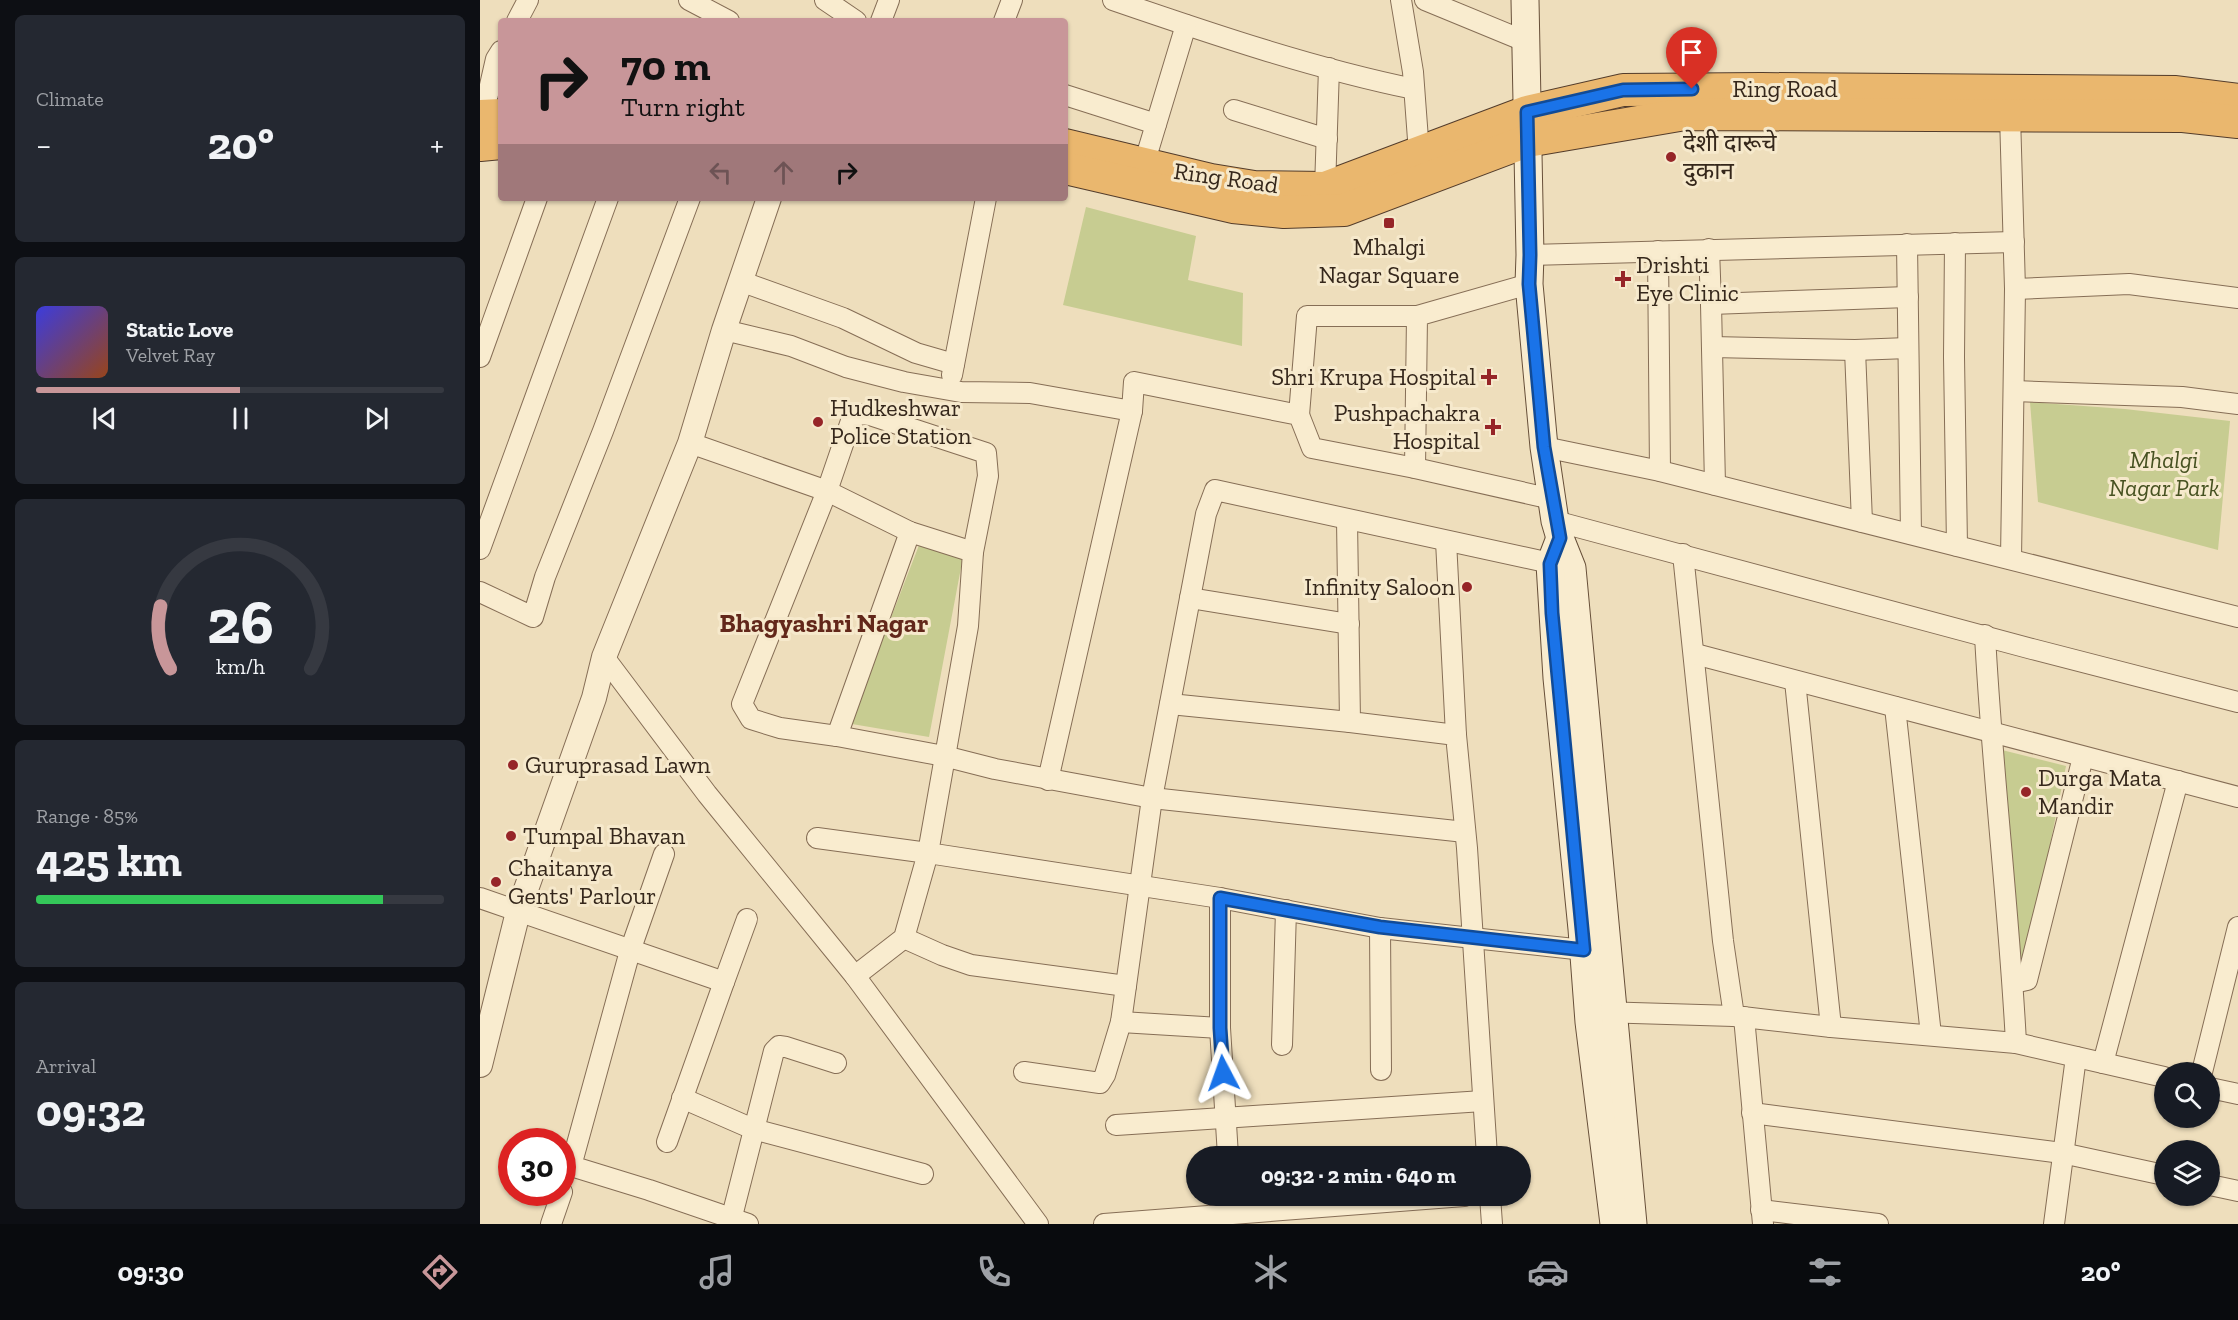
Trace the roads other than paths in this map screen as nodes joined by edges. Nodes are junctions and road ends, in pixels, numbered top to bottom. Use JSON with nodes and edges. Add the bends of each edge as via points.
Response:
{"nodes":[{"id":1,"x":528,"y":0,"type":"edge"},
{"id":2,"x":689,"y":0,"type":"edge"},
{"id":3,"x":825,"y":0,"type":"edge"},
{"id":4,"x":889,"y":0,"type":"edge"},
{"id":5,"x":1012,"y":0,"type":"edge"},
{"id":6,"x":1113,"y":0,"type":"edge"},
{"id":7,"x":1401,"y":0,"type":"edge"},
{"id":8,"x":1425,"y":0,"type":"edge"},
{"id":9,"x":1525,"y":0,"type":"edge"},
{"id":10,"x":1162,"y":8,"type":"edge"},
{"id":11,"x":519,"y":18,"type":"edge"},
{"id":12,"x":723,"y":18,"type":"edge"},
{"id":13,"x":852,"y":18,"type":"edge"},
{"id":14,"x":882,"y":18,"type":"edge"},
{"id":15,"x":1005,"y":18,"type":"edge"},
{"id":16,"x":1186,"y":25,"type":"junction"},
{"id":17,"x":1527,"y":42,"type":"junction"},
{"id":18,"x":498,"y":56,"type":"edge"},
{"id":19,"x":1329,"y":68,"type":"junction"},
{"id":20,"x":1414,"y":89,"type":"junction"},
{"id":21,"x":1068,"y":96,"type":"edge"},
{"id":22,"x":2238,"y":100,"type":"edge"},
{"id":23,"x":1234,"y":110,"type":"dead end"},
{"id":24,"x":2010,"y":115,"type":"junction"},
{"id":25,"x":2238,"y":122,"type":"edge"},
{"id":26,"x":486,"y":123,"type":"edge"},
{"id":27,"x":1156,"y":124,"type":"junction"},
{"id":28,"x":1527,"y":127,"type":"junction"},
{"id":29,"x":498,"y":139,"type":"edge"},
{"id":30,"x":1327,"y":139,"type":"junction"},
{"id":31,"x":1068,"y":146,"type":"edge"},
{"id":32,"x":1419,"y":153,"type":"junction"},
{"id":33,"x":1144,"y":164,"type":"junction"},
{"id":34,"x":1068,"y":169,"type":"edge"},
{"id":35,"x":1325,"y":188,"type":"junction"},
{"id":36,"x":536,"y":201,"type":"edge"},
{"id":37,"x":607,"y":201,"type":"edge"},
{"id":38,"x":689,"y":201,"type":"edge"},
{"id":39,"x":768,"y":201,"type":"edge"},
{"id":40,"x":985,"y":201,"type":"edge"},
{"id":41,"x":2014,"y":242,"type":"junction"},
{"id":42,"x":1955,"y":243,"type":"junction"},
{"id":43,"x":1907,"y":244,"type":"junction"},
{"id":44,"x":1709,"y":249,"type":"junction"},
{"id":45,"x":1658,"y":251,"type":"junction"},
{"id":46,"x":1530,"y":255,"type":"junction"},
{"id":47,"x":740,"y":281,"type":"junction"},
{"id":48,"x":1529,"y":284,"type":"junction"},
{"id":49,"x":2015,"y":289,"type":"junction"},
{"id":50,"x":1908,"y":297,"type":"junction"},
{"id":51,"x":2238,"y":298,"type":"edge"},
{"id":52,"x":1711,"y":304,"type":"junction"},
{"id":53,"x":1417,"y":316,"type":"junction"},
{"id":54,"x":724,"y":330,"type":"junction"},
{"id":55,"x":1712,"y":347,"type":"junction"},
{"id":56,"x":1908,"y":348,"type":"junction"},
{"id":57,"x":1855,"y":350,"type":"junction"},
{"id":58,"x":480,"y":357,"type":"edge"},
{"id":59,"x":954,"y":364,"type":"junction"},
{"id":60,"x":949,"y":390,"type":"junction"},
{"id":61,"x":2014,"y":391,"type":"junction"},
{"id":62,"x":2238,"y":404,"type":"edge"},
{"id":63,"x":1132,"y":411,"type":"junction"},
{"id":64,"x":1299,"y":415,"type":"junction"},
{"id":65,"x":690,"y":443,"type":"junction"},
{"id":66,"x":1544,"y":447,"type":"junction"},
{"id":67,"x":1415,"y":468,"type":"junction"},
{"id":68,"x":1660,"y":471,"type":"junction"},
{"id":69,"x":1716,"y":485,"type":"junction"},
{"id":70,"x":827,"y":491,"type":"junction"},
{"id":71,"x":1556,"y":519,"type":"junction"},
{"id":72,"x":1347,"y":520,"type":"junction"},
{"id":73,"x":1862,"y":522,"type":"junction"},
{"id":74,"x":910,"y":532,"type":"junction"},
{"id":75,"x":1911,"y":534,"type":"junction"},
{"id":76,"x":1446,"y":541,"type":"junction"},
{"id":77,"x":1957,"y":546,"type":"junction"},
{"id":78,"x":480,"y":549,"type":"edge"},
{"id":79,"x":973,"y":552,"type":"junction"},
{"id":80,"x":1683,"y":554,"type":"junction"},
{"id":81,"x":2011,"y":559,"type":"junction"},
{"id":82,"x":1561,"y":566,"type":"junction"},
{"id":83,"x":480,"y":591,"type":"edge"},
{"id":84,"x":1190,"y":598,"type":"junction"},
{"id":85,"x":2238,"y":617,"type":"edge"},
{"id":86,"x":1349,"y":624,"type":"junction"},
{"id":87,"x":1985,"y":635,"type":"junction"},
{"id":88,"x":1695,"y":654,"type":"junction"},
{"id":89,"x":604,"y":657,"type":"junction"},
{"id":90,"x":1795,"y":681,"type":"junction"},
{"id":91,"x":2238,"y":702,"type":"edge"},
{"id":92,"x":1170,"y":704,"type":"junction"},
{"id":93,"x":1895,"y":707,"type":"junction"},
{"id":94,"x":1350,"y":722,"type":"junction"},
{"id":95,"x":1990,"y":732,"type":"junction"},
{"id":96,"x":1456,"y":735,"type":"junction"},
{"id":97,"x":837,"y":736,"type":"junction"},
{"id":98,"x":944,"y":756,"type":"junction"},
{"id":99,"x":2083,"y":757,"type":"junction"},
{"id":100,"x":1048,"y":780,"type":"junction"},
{"id":101,"x":2178,"y":781,"type":"junction"},
{"id":102,"x":2238,"y":797,"type":"edge"},
{"id":103,"x":1152,"y":798,"type":"junction"},
{"id":104,"x":1466,"y":832,"type":"junction"},
{"id":105,"x":818,"y":838,"type":"dead end"},
{"id":106,"x":928,"y":853,"type":"junction"},
{"id":107,"x":664,"y":854,"type":"dead end"},
{"id":108,"x":1139,"y":886,"type":"junction"},
{"id":109,"x":480,"y":898,"type":"edge"},
{"id":110,"x":1220,"y":898,"type":"junction"},
{"id":111,"x":1286,"y":910,"type":"junction"},
{"id":112,"x":518,"y":912,"type":"junction"},
{"id":113,"x":747,"y":919,"type":"dead end"},
{"id":114,"x":1380,"y":927,"type":"junction"},
{"id":115,"x":2238,"y":927,"type":"edge"},
{"id":116,"x":904,"y":938,"type":"junction"},
{"id":117,"x":1472,"y":938,"type":"junction"},
{"id":118,"x":1595,"y":949,"type":"junction"},
{"id":119,"x":630,"y":951,"type":"junction"},
{"id":120,"x":855,"y":976,"type":"junction"},
{"id":121,"x":724,"y":982,"type":"junction"},
{"id":122,"x":2013,"y":983,"type":"junction"},
{"id":123,"x":1126,"y":986,"type":"junction"},
{"id":124,"x":1600,"y":1012,"type":"junction"},
{"id":125,"x":1739,"y":1017,"type":"junction"},
{"id":126,"x":1121,"y":1022,"type":"junction"},
{"id":127,"x":1220,"y":1028,"type":"junction"},
{"id":128,"x":1832,"y":1028,"type":"junction"},
{"id":129,"x":1931,"y":1035,"type":"junction"},
{"id":130,"x":2016,"y":1043,"type":"junction"},
{"id":131,"x":1281,"y":1045,"type":"dead end"},
{"id":132,"x":2076,"y":1057,"type":"junction"},
{"id":133,"x":2204,"y":1062,"type":"edge"},
{"id":134,"x":836,"y":1063,"type":"dead end"},
{"id":135,"x":2103,"y":1063,"type":"junction"},
{"id":136,"x":480,"y":1065,"type":"edge"},
{"id":137,"x":1381,"y":1070,"type":"dead end"},
{"id":138,"x":1024,"y":1072,"type":"dead end"},
{"id":139,"x":2154,"y":1075,"type":"edge"},
{"id":140,"x":2220,"y":1090,"type":"edge"},
{"id":141,"x":2238,"y":1094,"type":"edge"},
{"id":142,"x":682,"y":1098,"type":"junction"},
{"id":143,"x":1484,"y":1101,"type":"junction"},
{"id":144,"x":1752,"y":1113,"type":"junction"},
{"id":145,"x":1227,"y":1118,"type":"junction"},
{"id":146,"x":1116,"y":1125,"type":"dead end"},
{"id":147,"x":753,"y":1129,"type":"junction"},
{"id":148,"x":668,"y":1142,"type":"dead end"},
{"id":149,"x":1228,"y":1146,"type":"edge"},
{"id":150,"x":1486,"y":1146,"type":"edge"},
{"id":151,"x":576,"y":1148,"type":"edge"},
{"id":152,"x":2062,"y":1153,"type":"junction"},
{"id":153,"x":576,"y":1168,"type":"edge"},
{"id":154,"x":2154,"y":1173,"type":"edge"},
{"id":155,"x":923,"y":1174,"type":"dead end"},
{"id":156,"x":2220,"y":1187,"type":"edge"},
{"id":157,"x":2238,"y":1191,"type":"edge"},
{"id":158,"x":557,"y":1206,"type":"edge"},
{"id":159,"x":1308,"y":1206,"type":"edge"},
{"id":160,"x":1491,"y":1206,"type":"edge"},
{"id":161,"x":1230,"y":1211,"type":"edge"},
{"id":162,"x":1762,"y":1217,"type":"edge"},
{"id":163,"x":736,"y":1222,"type":"edge"},
{"id":164,"x":551,"y":1224,"type":"edge"},
{"id":165,"x":1038,"y":1224,"type":"edge"},
{"id":166,"x":1104,"y":1224,"type":"edge"},
{"id":167,"x":1492,"y":1224,"type":"edge"},
{"id":168,"x":1614,"y":1224,"type":"edge"},
{"id":169,"x":1633,"y":1224,"type":"edge"},
{"id":170,"x":1878,"y":1224,"type":"edge"},
{"id":171,"x":2054,"y":1224,"type":"edge"}],
"edges":[{"from":1,"to":11,"type":"street"},
{"from":2,"to":12,"type":"street"},
{"from":3,"to":13,"type":"street"},
{"from":4,"to":14,"type":"street"},
{"from":5,"to":15,"type":"street"},
{"from":6,"to":10,"type":"street"},
{"from":7,"to":20,"type":"street"},
{"from":8,"to":17,"type":"street"},
{"from":9,"to":17,"type":"main road"},
{"from":10,"to":16,"type":"street"},
{"from":16,"to":19,"type":"street"},
{"from":16,"to":27,"type":"street"},
{"from":17,"to":28,"type":"main road"},
{"from":18,"to":26,"type":"street"},
{"from":19,"to":20,"type":"street"},
{"from":19,"to":30,"type":"street"},
{"from":20,"to":32,"type":"street"},
{"from":21,"to":27,"type":"street"},
{"from":22,"to":28,"type":"highway","name":"Ring Road","via":[[2176,92],[1623,90]]},
{"from":23,"to":30,"type":"street"},
{"from":24,"to":25,"type":"highway","name":"Ring Road","via":[[2183,116]]},
{"from":24,"to":28,"type":"highway","name":"Ring Road","via":[[1685,114]]},
{"from":24,"to":41,"type":"street"},
{"from":26,"to":29,"type":"highway"},
{"from":27,"to":33,"type":"street"},
{"from":28,"to":32,"type":"highway","name":"Ring Road"},
{"from":28,"to":34,"type":"highway","name":"Ring Road","via":[[1344,210],[1284,212],[1233,207]]},
{"from":28,"to":46,"type":"main road"},
{"from":30,"to":35,"type":"street"},
{"from":31,"to":33,"type":"highway","name":"Ring Road"},
{"from":32,"to":35,"type":"highway","name":"Ring Road"},
{"from":33,"to":35,"type":"highway","name":"Ring Road","via":[[1254,187]]},
{"from":36,"to":58,"type":"street"},
{"from":37,"to":78,"type":"street"},
{"from":38,"to":83,"type":"street","via":[[533,617]]},
{"from":39,"to":47,"type":"street"},
{"from":40,"to":59,"type":"street"},
{"from":41,"to":42,"type":"street"},
{"from":41,"to":49,"type":"street"},
{"from":42,"to":43,"type":"street"},
{"from":42,"to":77,"type":"street"},
{"from":43,"to":44,"type":"street"},
{"from":43,"to":50,"type":"street"},
{"from":44,"to":45,"type":"street"},
{"from":44,"to":52,"type":"street"},
{"from":45,"to":46,"type":"street"},
{"from":45,"to":68,"type":"street"},
{"from":46,"to":48,"type":"main road"},
{"from":47,"to":54,"type":"street"},
{"from":47,"to":59,"type":"street","via":[[843,318],[916,353]]},
{"from":48,"to":53,"type":"street"},
{"from":48,"to":66,"type":"main road"},
{"from":49,"to":51,"type":"street","via":[[2128,284]]},
{"from":49,"to":61,"type":"street"},
{"from":50,"to":52,"type":"street"},
{"from":50,"to":56,"type":"street"},
{"from":52,"to":55,"type":"street"},
{"from":53,"to":64,"type":"street","via":[[1307,316]]},
{"from":53,"to":67,"type":"street"},
{"from":54,"to":60,"type":"street","via":[[790,346],[846,367]]},
{"from":54,"to":65,"type":"street"},
{"from":55,"to":57,"type":"street"},
{"from":55,"to":69,"type":"street"},
{"from":56,"to":57,"type":"street"},
{"from":56,"to":75,"type":"street"},
{"from":57,"to":73,"type":"street"},
{"from":59,"to":60,"type":"street"},
{"from":60,"to":63,"type":"street","via":[[1030,393]]},
{"from":61,"to":62,"type":"street","via":[[2182,397]]},
{"from":61,"to":81,"type":"street"},
{"from":63,"to":64,"type":"street","via":[[1134,382]]},
{"from":63,"to":100,"type":"street"},
{"from":64,"to":67,"type":"street","via":[[1312,448]]},
{"from":65,"to":70,"type":"street"},
{"from":65,"to":89,"type":"street"},
{"from":66,"to":68,"type":"street"},
{"from":66,"to":71,"type":"main road"},
{"from":67,"to":71,"type":"street"},
{"from":68,"to":69,"type":"street"},
{"from":69,"to":73,"type":"street"},
{"from":70,"to":74,"type":"street"},
{"from":70,"to":79,"type":"street","via":[[852,418],[861,414],[986,453],[988,476]]},
{"from":70,"to":97,"type":"street","via":[[742,704],[750,719],[780,728]]},
{"from":71,"to":80,"type":"street"},
{"from":71,"to":82,"type":"main road"},
{"from":72,"to":76,"type":"street"},
{"from":72,"to":84,"type":"street","via":[[1215,490],[1206,514]]},
{"from":72,"to":86,"type":"street"},
{"from":73,"to":75,"type":"street"},
{"from":74,"to":79,"type":"street"},
{"from":74,"to":97,"type":"street"},
{"from":75,"to":77,"type":"street"},
{"from":76,"to":82,"type":"street"},
{"from":76,"to":96,"type":"street"},
{"from":77,"to":81,"type":"street"},
{"from":79,"to":98,"type":"street","via":[[968,626]]},
{"from":80,"to":87,"type":"street"},
{"from":80,"to":88,"type":"street"},
{"from":81,"to":85,"type":"street"},
{"from":82,"to":118,"type":"main road","via":[[1557,678]]},
{"from":84,"to":86,"type":"street"},
{"from":84,"to":92,"type":"street"},
{"from":86,"to":94,"type":"street"},
{"from":87,"to":91,"type":"street"},
{"from":87,"to":95,"type":"street"},
{"from":88,"to":90,"type":"street"},
{"from":88,"to":125,"type":"street","via":[[1723,941]]},
{"from":89,"to":112,"type":"street","via":[[594,698]]},
{"from":89,"to":120,"type":"street","via":[[707,794]]},
{"from":90,"to":93,"type":"street"},
{"from":90,"to":128,"type":"street"},
{"from":92,"to":94,"type":"street"},
{"from":92,"to":103,"type":"street"},
{"from":93,"to":95,"type":"street"},
{"from":93,"to":129,"type":"street"},
{"from":94,"to":96,"type":"street"},
{"from":95,"to":99,"type":"street"},
{"from":95,"to":122,"type":"street"},
{"from":96,"to":104,"type":"street"},
{"from":97,"to":98,"type":"street"},
{"from":98,"to":100,"type":"street"},
{"from":98,"to":106,"type":"street"},
{"from":99,"to":101,"type":"street"},
{"from":99,"to":122,"type":"street","via":[[2027,980]]},
{"from":100,"to":103,"type":"street"},
{"from":101,"to":102,"type":"street"},
{"from":101,"to":135,"type":"street"},
{"from":103,"to":104,"type":"street"},
{"from":103,"to":108,"type":"street"},
{"from":104,"to":117,"type":"street"},
{"from":105,"to":106,"type":"street"},
{"from":106,"to":108,"type":"street"},
{"from":106,"to":116,"type":"street"},
{"from":107,"to":119,"type":"street"},
{"from":108,"to":110,"type":"street"},
{"from":108,"to":123,"type":"street"},
{"from":109,"to":112,"type":"street"},
{"from":110,"to":111,"type":"street"},
{"from":110,"to":127,"type":"street"},
{"from":111,"to":114,"type":"street"},
{"from":111,"to":131,"type":"street"},
{"from":112,"to":119,"type":"street"},
{"from":112,"to":136,"type":"street"},
{"from":113,"to":121,"type":"street"},
{"from":114,"to":117,"type":"street"},
{"from":114,"to":137,"type":"street"},
{"from":115,"to":133,"type":"street"},
{"from":116,"to":120,"type":"street"},
{"from":116,"to":123,"type":"street","via":[[971,965]]},
{"from":117,"to":118,"type":"street"},
{"from":117,"to":143,"type":"street"},
{"from":118,"to":124,"type":"main road"},
{"from":119,"to":121,"type":"street"},
{"from":119,"to":151,"type":"street"},
{"from":120,"to":165,"type":"street"},
{"from":121,"to":142,"type":"street"},
{"from":122,"to":130,"type":"street"},
{"from":123,"to":126,"type":"street"},
{"from":124,"to":125,"type":"street"},
{"from":124,"to":168,"type":"main road"},
{"from":124,"to":169,"type":"main road"},
{"from":125,"to":128,"type":"street"},
{"from":125,"to":144,"type":"street"},
{"from":126,"to":127,"type":"street"},
{"from":126,"to":138,"type":"street","via":[[1100,1083]]},
{"from":127,"to":145,"type":"street"},
{"from":128,"to":129,"type":"street"},
{"from":129,"to":130,"type":"street"},
{"from":130,"to":132,"type":"street"},
{"from":132,"to":135,"type":"street"},
{"from":132,"to":152,"type":"street"},
{"from":134,"to":147,"type":"street","via":[[778,1046]]},
{"from":135,"to":139,"type":"street"},
{"from":140,"to":141,"type":"street"},
{"from":142,"to":147,"type":"street"},
{"from":142,"to":148,"type":"street"},
{"from":143,"to":145,"type":"street"},
{"from":143,"to":150,"type":"street"},
{"from":144,"to":152,"type":"street"},
{"from":144,"to":162,"type":"street"},
{"from":145,"to":146,"type":"street"},
{"from":145,"to":149,"type":"street"},
{"from":147,"to":155,"type":"street"},
{"from":147,"to":163,"type":"street"},
{"from":152,"to":154,"type":"street"},
{"from":152,"to":171,"type":"street"},
{"from":153,"to":163,"type":"street"},
{"from":156,"to":157,"type":"street"},
{"from":158,"to":164,"type":"street"},
{"from":159,"to":161,"type":"street"},
{"from":160,"to":167,"type":"street"},
{"from":161,"to":166,"type":"street"},
{"from":162,"to":170,"type":"street"}]}
